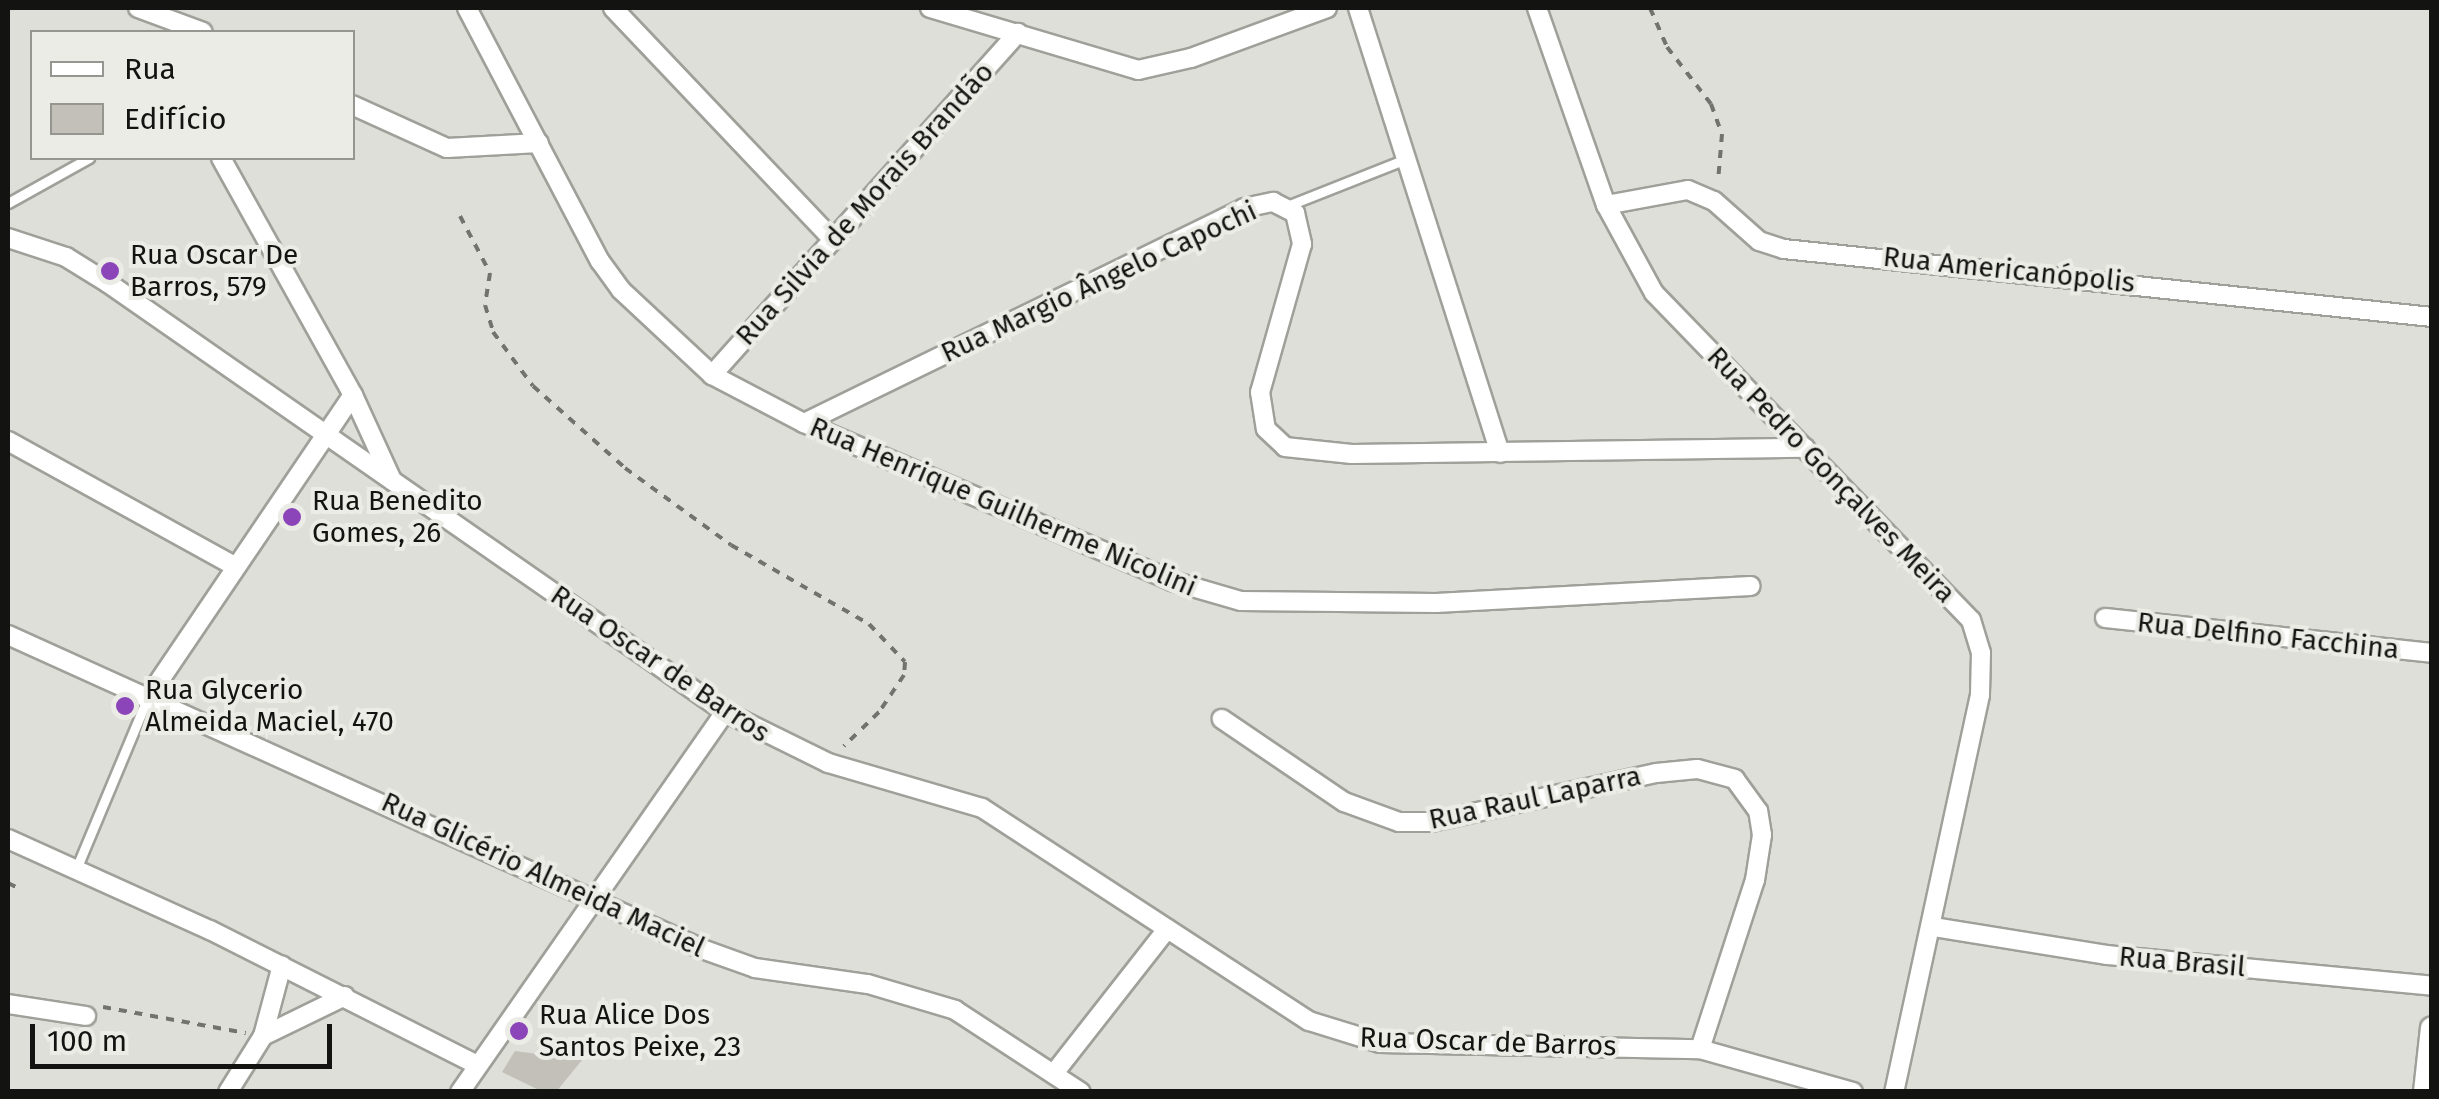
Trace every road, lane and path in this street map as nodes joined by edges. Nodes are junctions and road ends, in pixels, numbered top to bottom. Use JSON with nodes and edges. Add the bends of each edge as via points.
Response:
{"nodes":[{"id":1,"x":138,"y":8,"type":"edge"},
{"id":2,"x":467,"y":8,"type":"edge"},
{"id":3,"x":613,"y":8,"type":"edge"},
{"id":4,"x":930,"y":8,"type":"edge"},
{"id":5,"x":1327,"y":8,"type":"edge"},
{"id":6,"x":1358,"y":8,"type":"edge"},
{"id":7,"x":1537,"y":8,"type":"edge"},
{"id":8,"x":1650,"y":8,"type":"edge"},
{"id":9,"x":164,"y":24,"type":"edge"},
{"id":10,"x":193,"y":30,"type":"edge"},
{"id":11,"x":1018,"y":33,"type":"junction"},
{"id":12,"x":355,"y":106,"type":"edge"},
{"id":13,"x":539,"y":144,"type":"junction"},
{"id":14,"x":1410,"y":158,"type":"junction"},
{"id":15,"x":85,"y":160,"type":"edge"},
{"id":16,"x":222,"y":160,"type":"edge"},
{"id":17,"x":1714,"y":201,"type":"junction"},
{"id":18,"x":8,"y":203,"type":"edge"},
{"id":19,"x":1606,"y":205,"type":"junction"},
{"id":20,"x":1287,"y":206,"type":"junction"},
{"id":21,"x":460,"y":216,"type":"dead end"},
{"id":22,"x":8,"y":238,"type":"edge"},
{"id":23,"x":833,"y":240,"type":"junction"},
{"id":24,"x":2432,"y":317,"type":"edge"},
{"id":25,"x":712,"y":375,"type":"junction"},
{"id":26,"x":353,"y":394,"type":"junction"},
{"id":27,"x":804,"y":424,"type":"junction"},
{"id":28,"x":324,"y":434,"type":"junction"},
{"id":29,"x":8,"y":441,"type":"edge"},
{"id":30,"x":1804,"y":448,"type":"junction"},
{"id":31,"x":1500,"y":452,"type":"junction"},
{"id":32,"x":392,"y":480,"type":"junction"},
{"id":33,"x":236,"y":566,"type":"junction"},
{"id":34,"x":1751,"y":586,"type":"dead end"},
{"id":35,"x":2105,"y":618,"type":"dead end"},
{"id":36,"x":8,"y":635,"type":"edge"},
{"id":37,"x":2432,"y":653,"type":"edge"},
{"id":38,"x":147,"y":699,"type":"junction"},
{"id":39,"x":725,"y":712,"type":"junction"},
{"id":40,"x":1222,"y":720,"type":"dead end"},
{"id":41,"x":828,"y":763,"type":"junction"},
{"id":42,"x":8,"y":839,"type":"edge"},
{"id":43,"x":76,"y":869,"type":"junction"},
{"id":44,"x":8,"y":883,"type":"edge"},
{"id":45,"x":16,"y":887,"type":"dead end"},
{"id":46,"x":596,"y":896,"type":"junction"},
{"id":47,"x":1934,"y":927,"type":"junction"},
{"id":48,"x":1167,"y":929,"type":"junction"},
{"id":49,"x":282,"y":965,"type":"junction"},
{"id":50,"x":2432,"y":986,"type":"edge"},
{"id":51,"x":345,"y":996,"type":"junction"},
{"id":52,"x":8,"y":1004,"type":"edge"},
{"id":53,"x":86,"y":1016,"type":"joint"},
{"id":54,"x":2432,"y":1028,"type":"edge"},
{"id":55,"x":263,"y":1036,"type":"junction"},
{"id":56,"x":1700,"y":1049,"type":"junction"},
{"id":57,"x":478,"y":1065,"type":"junction"},
{"id":58,"x":1055,"y":1072,"type":"junction"},
{"id":59,"x":228,"y":1092,"type":"edge"},
{"id":60,"x":460,"y":1092,"type":"edge"},
{"id":61,"x":1081,"y":1092,"type":"edge"},
{"id":62,"x":1853,"y":1092,"type":"edge"},
{"id":63,"x":1894,"y":1092,"type":"edge"},
{"id":64,"x":2425,"y":1092,"type":"edge"}],
"edges":[{"from":1,"to":9,"type":"street"},
{"from":2,"to":13,"type":"street","name":"Rua Henrique Guilherme Nicolini"},
{"from":3,"to":23,"type":"street"},
{"from":4,"to":11,"type":"street"},
{"from":5,"to":11,"type":"street","via":[[1191,58],[1138,70]]},
{"from":6,"to":14,"type":"street"},
{"from":7,"to":19,"type":"street","name":"Rua Pedro Gonçalves Meira"},
{"from":8,"to":17,"type":"path","via":[[1667,47],[1711,104],[1722,134]]},
{"from":9,"to":10,"type":"street"},
{"from":11,"to":23,"type":"street","name":"Rua Silvia de Morais Brandão"},
{"from":12,"to":13,"type":"street","via":[[447,148]]},
{"from":13,"to":25,"type":"street","name":"Rua Henrique Guilherme Nicolini","via":[[600,261],[659,330]]},
{"from":14,"to":20,"type":"lane"},
{"from":14,"to":31,"type":"street"},
{"from":15,"to":18,"type":"lane"},
{"from":16,"to":26,"type":"street"},
{"from":17,"to":19,"type":"street","via":[[1672,190]]},
{"from":17,"to":24,"type":"street","name":"Rua Americanópolis","via":[[1739,228],[1784,249]]},
{"from":19,"to":30,"type":"street","name":"Rua Pedro Gonçalves Meira","via":[[1654,293]]},
{"from":20,"to":27,"type":"street","name":"Rua Margio Ângelo Capochi","via":[[1244,208]]},
{"from":20,"to":31,"type":"street","name":"Rua Margio Ângelo Capochi","via":[[1300,225],[1302,244],[1260,392],[1273,440],[1308,452]]},
{"from":21,"to":41,"type":"path","via":[[490,273],[484,304],[493,332],[533,386],[625,468],[731,545],[869,624],[904,662],[904,674],[880,712]]},
{"from":22,"to":28,"type":"street","name":"Rua Oscar de Barros","via":[[94,274]]},
{"from":23,"to":25,"type":"street","name":"Rua Silvia de Morais Brandão"},
{"from":25,"to":27,"type":"street","name":"Rua Henrique Guilherme Nicolini"},
{"from":26,"to":28,"type":"street"},
{"from":26,"to":32,"type":"street"},
{"from":27,"to":34,"type":"street","name":"Rua Henrique Guilherme Nicolini","via":[[1172,581],[1241,602],[1436,603]]},
{"from":28,"to":32,"type":"street","name":"Rua Oscar de Barros"},
{"from":28,"to":33,"type":"street"},
{"from":29,"to":33,"type":"street"},
{"from":30,"to":31,"type":"street","name":"Rua Margio Ângelo Capochi"},
{"from":30,"to":47,"type":"street","name":"Rua Pedro Gonçalves Meira","via":[[1950,592],[1970,620],[1981,653],[1980,695]]},
{"from":32,"to":39,"type":"street","name":"Rua Oscar de Barros"},
{"from":33,"to":38,"type":"street"},
{"from":35,"to":37,"type":"street","name":"Rua Delfino Facchina"},
{"from":36,"to":38,"type":"street","name":"Rua Glicério Almeida Maciel"},
{"from":38,"to":43,"type":"lane"},
{"from":38,"to":46,"type":"street","name":"Rua Glicério Almeida Maciel"},
{"from":39,"to":41,"type":"street","name":"Rua Oscar de Barros"},
{"from":39,"to":46,"type":"street"},
{"from":40,"to":56,"type":"street","name":"Rua Raul Laparra","via":[[1344,802],[1399,822],[1431,822],[1697,769],[1736,778],[1762,835],[1755,880]]},
{"from":41,"to":48,"type":"street","name":"Rua Oscar de Barros","via":[[982,808]]},
{"from":42,"to":43,"type":"street"},
{"from":43,"to":49,"type":"street"},
{"from":44,"to":45,"type":"path"},
{"from":46,"to":57,"type":"street"},
{"from":46,"to":58,"type":"street","name":"Rua Glicério Almeida Maciel","via":[[650,926],[755,968],[868,984],[955,1010]]},
{"from":47,"to":50,"type":"street","name":"Rua Brasil","via":[[2107,955]]},
{"from":47,"to":63,"type":"street","name":"Rua Pedro Gonçalves Meira"},
{"from":48,"to":56,"type":"street","name":"Rua Oscar de Barros","via":[[1274,1002],[1342,1036],[1380,1043]]},
{"from":48,"to":58,"type":"street"},
{"from":49,"to":51,"type":"street"},
{"from":49,"to":55,"type":"street"},
{"from":51,"to":55,"type":"street"},
{"from":51,"to":57,"type":"street"},
{"from":52,"to":53,"type":"street"},
{"from":53,"to":55,"type":"path","via":[[100,1006]]},
{"from":54,"to":64,"type":"main road"},
{"from":55,"to":59,"type":"street"},
{"from":56,"to":62,"type":"street","name":"Rua Oscar de Barros"},
{"from":57,"to":60,"type":"street"},
{"from":58,"to":61,"type":"street","name":"Rua Glicério Almeida Maciel"}]}
